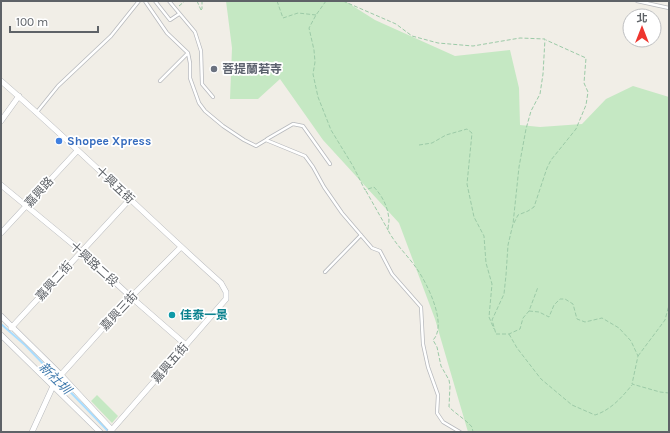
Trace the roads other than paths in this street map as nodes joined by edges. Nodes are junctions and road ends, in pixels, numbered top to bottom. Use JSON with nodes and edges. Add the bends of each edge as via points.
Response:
{"nodes":[{"id":1,"x":139,"y":1,"type":"edge"},
{"id":2,"x":145,"y":1,"type":"edge"},
{"id":3,"x":155,"y":1,"type":"edge"},
{"id":4,"x":169,"y":1,"type":"edge"},
{"id":5,"x":637,"y":1,"type":"edge"},
{"id":6,"x":669,"y":8,"type":"edge"},
{"id":7,"x":179,"y":14,"type":"junction"},
{"id":8,"x":188,"y":53,"type":"junction"},
{"id":9,"x":1,"y":81,"type":"edge"},
{"id":10,"x":160,"y":81,"type":"dead end"},
{"id":11,"x":19,"y":96,"type":"junction"},
{"id":12,"x":213,"y":97,"type":"dead end"},
{"id":13,"x":37,"y":112,"type":"junction"},
{"id":14,"x":1,"y":121,"type":"edge"},
{"id":15,"x":266,"y":140,"type":"junction"},
{"id":16,"x":77,"y":151,"type":"junction"},
{"id":17,"x":330,"y":164,"type":"dead end"},
{"id":18,"x":1,"y":186,"type":"edge"},
{"id":19,"x":130,"y":199,"type":"junction"},
{"id":20,"x":26,"y":206,"type":"junction"},
{"id":21,"x":1,"y":233,"type":"edge"},
{"id":22,"x":361,"y":235,"type":"junction"},
{"id":23,"x":181,"y":247,"type":"junction"},
{"id":24,"x":81,"y":251,"type":"junction"},
{"id":25,"x":325,"y":272,"type":"dead end"},
{"id":26,"x":226,"y":292,"type":"joint"},
{"id":27,"x":131,"y":297,"type":"junction"},
{"id":28,"x":1,"y":316,"type":"edge"},
{"id":29,"x":12,"y":327,"type":"junction"},
{"id":30,"x":4,"y":335,"type":"edge"},
{"id":31,"x":1,"y":343,"type":"edge"},
{"id":32,"x":186,"y":345,"type":"junction"},
{"id":33,"x":60,"y":376,"type":"junction"},
{"id":34,"x":54,"y":384,"type":"junction"},
{"id":35,"x":112,"y":431,"type":"edge"},
{"id":36,"x":32,"y":432,"type":"edge"},
{"id":37,"x":100,"y":432,"type":"edge"},
{"id":38,"x":460,"y":432,"type":"edge"}],
"edges":[{"from":1,"to":13,"type":"lane","via":[[111,36],[58,86]]},
{"from":2,"to":8,"type":"lane","via":[[167,33]]},
{"from":3,"to":7,"type":"lane","via":[[170,20]]},
{"from":4,"to":7,"type":"lane"},
{"from":5,"to":6,"type":"lane"},
{"from":7,"to":12,"type":"lane","via":[[198,39],[202,84]]},
{"from":8,"to":10,"type":"lane"},
{"from":8,"to":15,"type":"lane","via":[[190,78],[204,111],[256,146]]},
{"from":9,"to":11,"type":"street","name":"十興五街"},
{"from":11,"to":13,"type":"street","name":"十興五街"},
{"from":11,"to":14,"type":"street"},
{"from":13,"to":16,"type":"street","name":"十興五街"},
{"from":15,"to":17,"type":"lane","via":[[293,124],[303,126]]},
{"from":15,"to":22,"type":"lane","via":[[305,156],[324,188]]},
{"from":16,"to":19,"type":"street","name":"十興五街"},
{"from":16,"to":20,"type":"street","name":"嘉興路"},
{"from":18,"to":20,"type":"street","name":"十興路二段"},
{"from":19,"to":23,"type":"street","name":"十興五街"},
{"from":19,"to":24,"type":"street","name":"嘉興二街"},
{"from":20,"to":21,"type":"street","name":"嘉興路"},
{"from":20,"to":24,"type":"street","name":"十興路二段"},
{"from":22,"to":25,"type":"lane"},
{"from":22,"to":38,"type":"lane","via":[[372,248],[380,251],[392,274],[420,307],[428,367],[438,396],[437,413],[443,422]]},
{"from":23,"to":26,"type":"street","name":"十興五街","via":[[221,283]]},
{"from":23,"to":27,"type":"street","name":"嘉興三街"},
{"from":24,"to":27,"type":"street","name":"十興路二段"},
{"from":24,"to":29,"type":"street","name":"嘉興二街"},
{"from":26,"to":32,"type":"street","name":"嘉興五街","via":[[226,299]]},
{"from":27,"to":32,"type":"street","name":"十興路二段"},
{"from":27,"to":33,"type":"street","name":"嘉興三街"},
{"from":28,"to":29,"type":"street"},
{"from":29,"to":33,"type":"street"},
{"from":30,"to":31,"type":"street"},
{"from":30,"to":34,"type":"street"},
{"from":32,"to":35,"type":"street","name":"嘉興五街"},
{"from":33,"to":35,"type":"street"},
{"from":34,"to":36,"type":"street"},
{"from":34,"to":37,"type":"street"}]}
